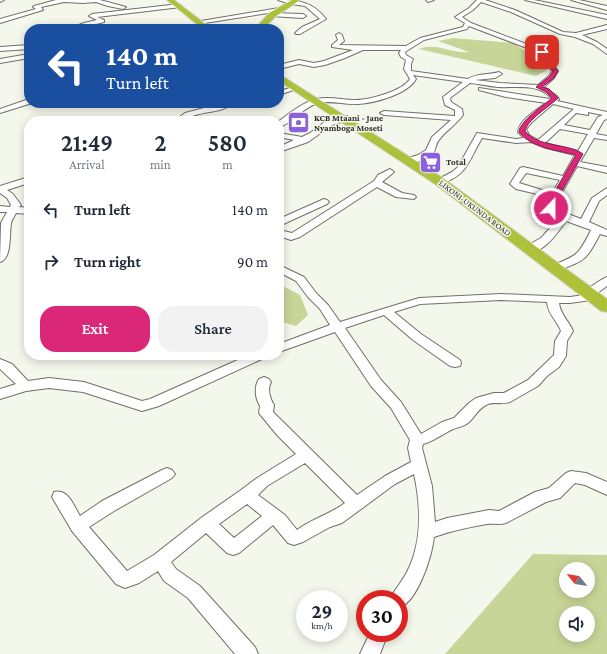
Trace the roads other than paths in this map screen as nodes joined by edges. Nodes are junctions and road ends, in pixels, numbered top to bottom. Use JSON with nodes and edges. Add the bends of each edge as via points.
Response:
{"nodes":[{"id":1,"x":60,"y":0,"type":"edge"},
{"id":2,"x":97,"y":0,"type":"edge"},
{"id":3,"x":170,"y":0,"type":"edge"},
{"id":4,"x":280,"y":0,"type":"edge"},
{"id":5,"x":480,"y":0,"type":"edge"},
{"id":6,"x":533,"y":0,"type":"edge"},
{"id":7,"x":573,"y":0,"type":"edge"},
{"id":8,"x":293,"y":2,"type":"edge"},
{"id":9,"x":179,"y":6,"type":"junction"},
{"id":10,"x":159,"y":8,"type":"junction"},
{"id":11,"x":607,"y":8,"type":"edge"},
{"id":12,"x":279,"y":10,"type":"junction"},
{"id":13,"x":272,"y":16,"type":"junction"},
{"id":14,"x":288,"y":17,"type":"dead end"},
{"id":15,"x":607,"y":17,"type":"edge"},
{"id":16,"x":0,"y":21,"type":"edge"},
{"id":17,"x":198,"y":22,"type":"junction"},
{"id":18,"x":86,"y":24,"type":"edge"},
{"id":19,"x":201,"y":24,"type":"edge"},
{"id":20,"x":264,"y":24,"type":"edge"},
{"id":21,"x":469,"y":24,"type":"junction"},
{"id":22,"x":607,"y":27,"type":"edge"},
{"id":23,"x":298,"y":33,"type":"dead end"},
{"id":24,"x":339,"y":35,"type":"dead end"},
{"id":25,"x":576,"y":36,"type":"junction"},
{"id":26,"x":24,"y":47,"type":"edge"},
{"id":27,"x":362,"y":48,"type":"junction"},
{"id":28,"x":406,"y":48,"type":"junction"},
{"id":29,"x":0,"y":49,"type":"edge"},
{"id":30,"x":607,"y":52,"type":"edge"},
{"id":31,"x":24,"y":57,"type":"edge"},
{"id":32,"x":1,"y":59,"type":"edge"},
{"id":33,"x":284,"y":66,"type":"edge"},
{"id":34,"x":408,"y":72,"type":"junction"},
{"id":35,"x":499,"y":74,"type":"dead end"},
{"id":36,"x":284,"y":80,"type":"edge"},
{"id":37,"x":467,"y":83,"type":"junction"},
{"id":38,"x":488,"y":84,"type":"junction"},
{"id":39,"x":539,"y":87,"type":"junction"},
{"id":40,"x":296,"y":88,"type":"junction"},
{"id":41,"x":481,"y":89,"type":"junction"},
{"id":42,"x":284,"y":92,"type":"edge"},
{"id":43,"x":317,"y":101,"type":"junction"},
{"id":44,"x":552,"y":102,"type":"junction"},
{"id":45,"x":24,"y":104,"type":"edge"},
{"id":46,"x":217,"y":108,"type":"edge"},
{"id":47,"x":0,"y":111,"type":"edge"},
{"id":48,"x":384,"y":113,"type":"dead end"},
{"id":49,"x":186,"y":116,"type":"edge"},
{"id":50,"x":606,"y":116,"type":"edge"},
{"id":51,"x":344,"y":118,"type":"junction"},
{"id":52,"x":457,"y":118,"type":"junction"},
{"id":53,"x":284,"y":122,"type":"edge"},
{"id":54,"x":558,"y":126,"type":"junction"},
{"id":55,"x":592,"y":134,"type":"junction"},
{"id":56,"x":284,"y":136,"type":"edge"},
{"id":57,"x":607,"y":138,"type":"edge"},
{"id":58,"x":305,"y":140,"type":"junction"},
{"id":59,"x":536,"y":142,"type":"junction"},
{"id":60,"x":284,"y":148,"type":"edge"},
{"id":61,"x":580,"y":154,"type":"junction"},
{"id":62,"x":408,"y":161,"type":"junction"},
{"id":63,"x":575,"y":163,"type":"junction"},
{"id":64,"x":607,"y":170,"type":"edge"},
{"id":65,"x":390,"y":172,"type":"dead end"},
{"id":66,"x":566,"y":179,"type":"junction"},
{"id":67,"x":439,"y":181,"type":"junction"},
{"id":68,"x":24,"y":182,"type":"edge"},
{"id":69,"x":377,"y":183,"type":"junction"},
{"id":70,"x":0,"y":189,"type":"edge"},
{"id":71,"x":607,"y":191,"type":"edge"},
{"id":72,"x":555,"y":196,"type":"junction"},
{"id":73,"x":411,"y":197,"type":"dead end"},
{"id":74,"x":324,"y":202,"type":"dead end"},
{"id":75,"x":0,"y":209,"type":"edge"},
{"id":76,"x":12,"y":211,"type":"junction"},
{"id":77,"x":24,"y":211,"type":"edge"},
{"id":78,"x":564,"y":217,"type":"junction"},
{"id":79,"x":284,"y":221,"type":"edge"},
{"id":80,"x":583,"y":224,"type":"junction"},
{"id":81,"x":602,"y":231,"type":"edge"},
{"id":82,"x":284,"y":234,"type":"edge"},
{"id":83,"x":3,"y":240,"type":"edge"},
{"id":84,"x":529,"y":249,"type":"junction"},
{"id":85,"x":0,"y":259,"type":"edge"},
{"id":86,"x":555,"y":268,"type":"junction"},
{"id":87,"x":284,"y":270,"type":"edge"},
{"id":88,"x":607,"y":280,"type":"edge"},
{"id":89,"x":591,"y":295,"type":"junction"},
{"id":90,"x":553,"y":299,"type":"junction"},
{"id":91,"x":607,"y":307,"type":"edge"},
{"id":92,"x":386,"y":311,"type":"junction"},
{"id":93,"x":338,"y":327,"type":"junction"},
{"id":94,"x":284,"y":346,"type":"edge"},
{"id":95,"x":249,"y":360,"type":"edge"},
{"id":96,"x":0,"y":363,"type":"edge"},
{"id":97,"x":455,"y":363,"type":"dead end"},
{"id":98,"x":264,"y":382,"type":"dead end"},
{"id":99,"x":25,"y":386,"type":"junction"},
{"id":100,"x":0,"y":394,"type":"edge"},
{"id":101,"x":417,"y":440,"type":"junction"},
{"id":102,"x":305,"y":453,"type":"junction"},
{"id":103,"x":419,"y":465,"type":"junction"},
{"id":104,"x":168,"y":474,"type":"dead end"},
{"id":105,"x":607,"y":489,"type":"edge"},
{"id":106,"x":247,"y":496,"type":"junction"},
{"id":107,"x":60,"y":497,"type":"dead end"},
{"id":108,"x":356,"y":504,"type":"junction"},
{"id":109,"x":272,"y":514,"type":"junction"},
{"id":110,"x":207,"y":523,"type":"junction"},
{"id":111,"x":78,"y":526,"type":"junction"},
{"id":112,"x":426,"y":530,"type":"junction"},
{"id":113,"x":160,"y":560,"type":"junction"},
{"id":114,"x":406,"y":590,"type":"edge"},
{"id":115,"x":375,"y":642,"type":"edge"},
{"id":116,"x":248,"y":654,"type":"edge"},
{"id":117,"x":370,"y":654,"type":"edge"}],
"edges":[{"from":1,"to":2,"type":"street"},
{"from":1,"to":16,"type":"street","via":[[36,7],[41,9],[34,12]]},
{"from":2,"to":10,"type":"street","via":[[111,6]]},
{"from":3,"to":9,"type":"highway"},
{"from":4,"to":8,"type":"street"},
{"from":5,"to":21,"type":"street","via":[[458,17]]},
{"from":5,"to":25,"type":"street","via":[[513,11],[562,33]]},
{"from":6,"to":15,"type":"street"},
{"from":7,"to":11,"type":"street"},
{"from":8,"to":12,"type":"highway"},
{"from":8,"to":23,"type":"street","via":[[309,5],[307,6],[313,8],[312,10],[323,19]]},
{"from":9,"to":10,"type":"street"},
{"from":9,"to":17,"type":"highway"},
{"from":10,"to":18,"type":"street","via":[[96,15],[92,17],[102,21]]},
{"from":12,"to":13,"type":"highway"},
{"from":12,"to":17,"type":"street"},
{"from":13,"to":14,"type":"street"},
{"from":13,"to":20,"type":"highway"},
{"from":17,"to":19,"type":"highway"},
{"from":21,"to":28,"type":"street","via":[[464,29],[422,39]]},
{"from":21,"to":39,"type":"street","via":[[543,52],[555,71],[552,77]]},
{"from":22,"to":25,"type":"street"},
{"from":24,"to":27,"type":"street","via":[[341,40],[334,46]]},
{"from":25,"to":30,"type":"street","via":[[598,45]]},
{"from":26,"to":29,"type":"street"},
{"from":27,"to":28,"type":"street"},
{"from":27,"to":33,"type":"street","via":[[325,63],[314,65],[301,62]]},
{"from":28,"to":34,"type":"street","via":[[402,53],[410,59],[407,65]]},
{"from":31,"to":32,"type":"street"},
{"from":34,"to":37,"type":"street"},
{"from":34,"to":43,"type":"street","via":[[413,79],[411,84],[379,97],[359,102]]},
{"from":35,"to":37,"type":"street","via":[[478,76]]},
{"from":36,"to":40,"type":"highway","name":"LIKONI-UKUNDA ROAD"},
{"from":37,"to":38,"type":"street"},
{"from":37,"to":41,"type":"street"},
{"from":37,"to":52,"type":"street","via":[[446,98],[448,103],[458,109]]},
{"from":38,"to":39,"type":"street"},
{"from":38,"to":41,"type":"street"},
{"from":39,"to":44,"type":"street","via":[[548,90],[554,96]]},
{"from":40,"to":42,"type":"street"},
{"from":40,"to":43,"type":"highway","name":"LIKONI-UKUNDA ROAD"},
{"from":41,"to":44,"type":"street"},
{"from":43,"to":51,"type":"highway","name":"LIKONI-UKUNDA ROAD"},
{"from":43,"to":53,"type":"street"},
{"from":44,"to":50,"type":"street"},
{"from":44,"to":59,"type":"street","via":[[529,120],[522,129],[524,135]]},
{"from":45,"to":47,"type":"street"},
{"from":46,"to":49,"type":"street"},
{"from":48,"to":52,"type":"street"},
{"from":50,"to":54,"type":"street","via":[[574,111]]},
{"from":50,"to":55,"type":"street"},
{"from":51,"to":58,"type":"street","via":[[326,124]]},
{"from":51,"to":62,"type":"highway","name":"LIKONI-UKUNDA ROAD"},
{"from":52,"to":62,"type":"street","via":[[435,139],[430,151]]},
{"from":54,"to":55,"type":"street"},
{"from":54,"to":59,"type":"street"},
{"from":55,"to":57,"type":"street"},
{"from":55,"to":61,"type":"street"},
{"from":56,"to":58,"type":"street"},
{"from":58,"to":60,"type":"street"},
{"from":59,"to":61,"type":"street"},
{"from":59,"to":67,"type":"street","via":[[480,135],[461,169],[450,179]]},
{"from":61,"to":63,"type":"street"},
{"from":62,"to":67,"type":"highway","name":"LIKONI-UKUNDA ROAD"},
{"from":63,"to":64,"type":"street"},
{"from":63,"to":66,"type":"street"},
{"from":65,"to":69,"type":"street"},
{"from":66,"to":72,"type":"street"},
{"from":66,"to":72,"type":"street","via":[[523,170],[514,184]]},
{"from":67,"to":84,"type":"highway","name":"LIKONI-UKUNDA ROAD"},
{"from":68,"to":70,"type":"street"},
{"from":69,"to":73,"type":"street","via":[[399,195]]},
{"from":69,"to":82,"type":"street","via":[[293,237]]},
{"from":70,"to":76,"type":"street","via":[[15,203]]},
{"from":71,"to":80,"type":"street","via":[[595,200]]},
{"from":72,"to":78,"type":"street","via":[[552,203],[553,212]]},
{"from":74,"to":79,"type":"street"},
{"from":75,"to":76,"type":"street"},
{"from":76,"to":77,"type":"street"},
{"from":76,"to":83,"type":"street","via":[[6,223]]},
{"from":78,"to":80,"type":"street"},
{"from":78,"to":84,"type":"street","via":[[544,242]]},
{"from":80,"to":81,"type":"street"},
{"from":81,"to":86,"type":"street","via":[[578,259]]},
{"from":83,"to":85,"type":"street"},
{"from":84,"to":86,"type":"highway","name":"LIKONI-UKUNDA ROAD"},
{"from":86,"to":89,"type":"highway","name":"LIKONI-UKUNDA ROAD"},
{"from":87,"to":93,"type":"street","via":[[305,283]]},
{"from":88,"to":89,"type":"street"},
{"from":89,"to":90,"type":"street","via":[[570,300]]},
{"from":89,"to":91,"type":"highway","name":"LIKONI-UKUNDA ROAD"},
{"from":90,"to":92,"type":"street","via":[[501,297],[419,301]]},
{"from":90,"to":101,"type":"street","via":[[554,313],[567,331],[561,341],[560,356],[554,364],[515,395],[505,399],[501,397],[484,400],[458,422],[425,439]]},
{"from":92,"to":93,"type":"street"},
{"from":92,"to":97,"type":"street","via":[[417,337]]},
{"from":93,"to":94,"type":"street"},
{"from":93,"to":101,"type":"street","via":[[376,383],[396,405]]},
{"from":95,"to":99,"type":"street","via":[[142,406],[84,387],[49,384]]},
{"from":96,"to":99,"type":"street"},
{"from":98,"to":102,"type":"street","via":[[262,385],[264,402],[267,405],[266,413]]},
{"from":99,"to":100,"type":"street"},
{"from":101,"to":103,"type":"street","via":[[415,448]]},
{"from":102,"to":106,"type":"street","via":[[262,482]]},
{"from":102,"to":108,"type":"street"},
{"from":103,"to":108,"type":"street","via":[[390,480]]},
{"from":103,"to":112,"type":"street","via":[[427,500]]},
{"from":104,"to":111,"type":"street","via":[[108,506]]},
{"from":105,"to":112,"type":"street","via":[[581,477],[572,477],[554,493],[500,518],[489,517]]},
{"from":106,"to":109,"type":"street"},
{"from":106,"to":110,"type":"street"},
{"from":107,"to":111,"type":"street"},
{"from":108,"to":109,"type":"street","via":[[336,518],[294,538]]},
{"from":109,"to":110,"type":"street","via":[[233,548]]},
{"from":110,"to":113,"type":"street"},
{"from":111,"to":113,"type":"street","via":[[124,580]]},
{"from":112,"to":114,"type":"street","via":[[423,556]]},
{"from":113,"to":116,"type":"street","via":[[170,574],[194,592]]},
{"from":115,"to":117,"type":"street"}]}
